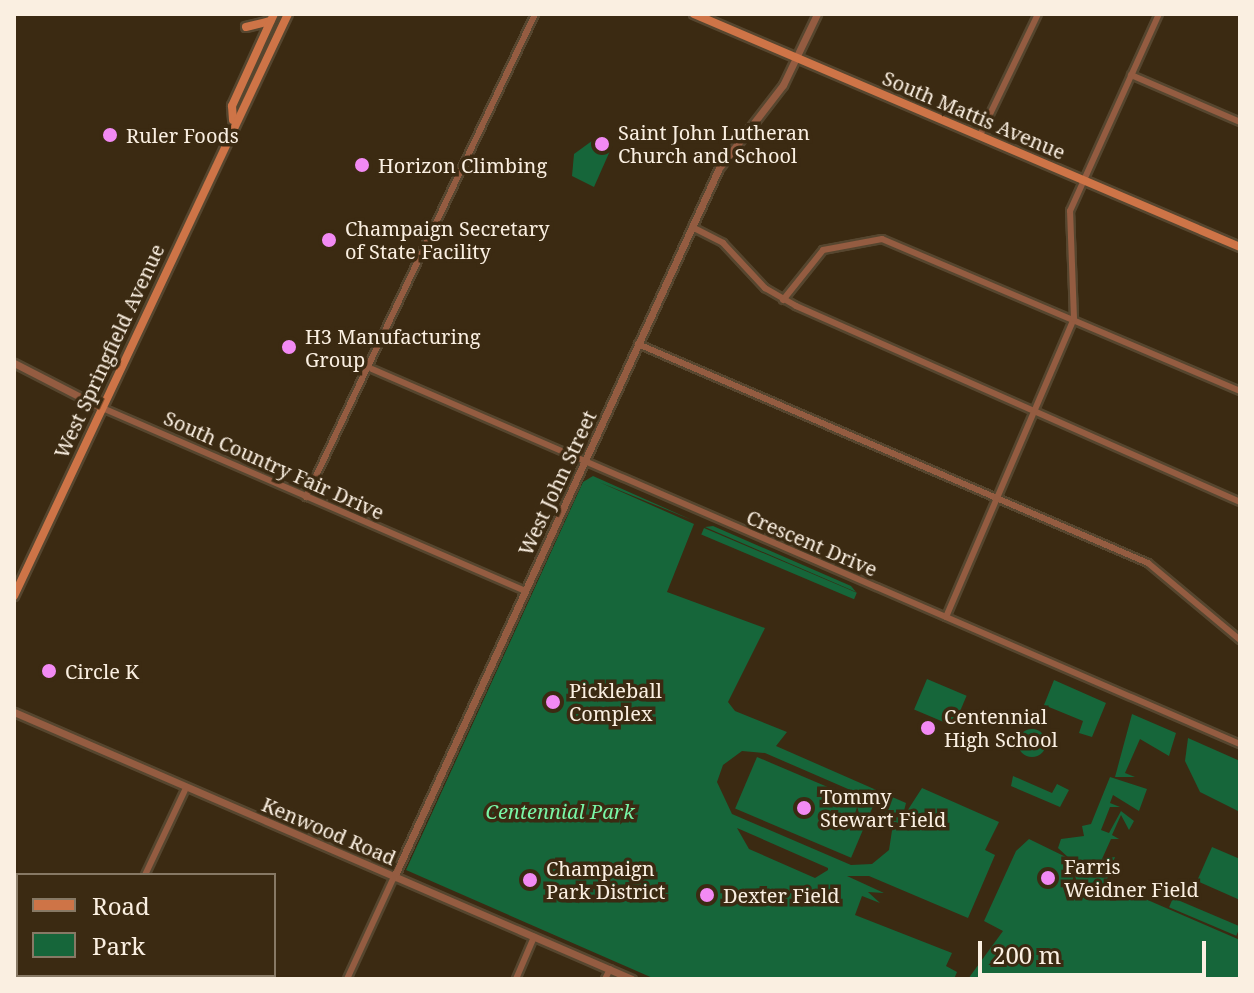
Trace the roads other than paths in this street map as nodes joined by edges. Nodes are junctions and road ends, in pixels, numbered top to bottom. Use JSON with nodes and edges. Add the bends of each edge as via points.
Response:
{"nodes":[{"id":1,"x":288,"y":14,"type":"edge"},
{"id":2,"x":535,"y":14,"type":"edge"},
{"id":3,"x":694,"y":14,"type":"edge"},
{"id":4,"x":817,"y":14,"type":"edge"},
{"id":5,"x":1038,"y":14,"type":"edge"},
{"id":6,"x":1159,"y":14,"type":"edge"},
{"id":7,"x":272,"y":18,"type":"edge"},
{"id":8,"x":246,"y":27,"type":"dead end"},
{"id":9,"x":798,"y":57,"type":"junction"},
{"id":10,"x":1131,"y":75,"type":"junction"},
{"id":11,"x":233,"y":120,"type":"junction"},
{"id":12,"x":1240,"y":122,"type":"edge"},
{"id":13,"x":980,"y":135,"type":"junction"},
{"id":14,"x":1084,"y":180,"type":"junction"},
{"id":15,"x":692,"y":227,"type":"junction"},
{"id":16,"x":1240,"y":247,"type":"edge"},
{"id":17,"x":783,"y":300,"type":"junction"},
{"id":18,"x":1074,"y":319,"type":"junction"},
{"id":19,"x":638,"y":344,"type":"junction"},
{"id":20,"x":14,"y":363,"type":"edge"},
{"id":21,"x":372,"y":369,"type":"junction"},
{"id":22,"x":1240,"y":391,"type":"edge"},
{"id":23,"x":100,"y":407,"type":"junction"},
{"id":24,"x":1036,"y":409,"type":"junction"},
{"id":25,"x":584,"y":463,"type":"junction"},
{"id":26,"x":306,"y":497,"type":"junction"},
{"id":27,"x":997,"y":499,"type":"junction"},
{"id":28,"x":1240,"y":502,"type":"edge"},
{"id":29,"x":525,"y":591,"type":"junction"},
{"id":30,"x":14,"y":596,"type":"edge"},
{"id":31,"x":946,"y":617,"type":"junction"},
{"id":32,"x":1240,"y":640,"type":"edge"},
{"id":33,"x":14,"y":712,"type":"edge"},
{"id":34,"x":1240,"y":744,"type":"edge"},
{"id":35,"x":186,"y":788,"type":"junction"},
{"id":36,"x":146,"y":873,"type":"edge"},
{"id":37,"x":394,"y":877,"type":"junction"},
{"id":38,"x":534,"y":937,"type":"junction"},
{"id":39,"x":610,"y":969,"type":"junction"},
{"id":40,"x":347,"y":979,"type":"edge"},
{"id":41,"x":516,"y":979,"type":"edge"},
{"id":42,"x":605,"y":979,"type":"edge"},
{"id":43,"x":632,"y":979,"type":"edge"}],
"edges":[{"from":1,"to":11,"type":"main road","name":"West Springfield Avenue"},
{"from":2,"to":21,"type":"street"},
{"from":3,"to":9,"type":"main road","name":"South Mattis Avenue"},
{"from":4,"to":9,"type":"street","name":"West John Street"},
{"from":5,"to":13,"type":"street"},
{"from":6,"to":10,"type":"street"},
{"from":7,"to":8,"type":"main road"},
{"from":7,"to":11,"type":"main road","name":"West Springfield Avenue","via":[[232,106]]},
{"from":9,"to":13,"type":"main road","name":"South Mattis Avenue"},
{"from":9,"to":15,"type":"street","name":"West John Street","via":[[729,150]]},
{"from":10,"to":12,"type":"street"},
{"from":10,"to":14,"type":"street"},
{"from":11,"to":23,"type":"main road","name":"West Springfield Avenue"},
{"from":13,"to":14,"type":"main road","name":"South Mattis Avenue"},
{"from":14,"to":16,"type":"main road","name":"South Mattis Avenue"},
{"from":14,"to":18,"type":"street","via":[[1066,235]]},
{"from":15,"to":17,"type":"street","via":[[732,249]]},
{"from":15,"to":19,"type":"street","name":"West John Street"},
{"from":17,"to":18,"type":"street","via":[[814,257],[867,238],[909,248]]},
{"from":17,"to":24,"type":"street"},
{"from":18,"to":22,"type":"street"},
{"from":18,"to":24,"type":"street"},
{"from":19,"to":25,"type":"street","name":"West John Street"},
{"from":19,"to":27,"type":"street"},
{"from":20,"to":23,"type":"street","name":"South Country Fair Drive"},
{"from":21,"to":25,"type":"street","name":"Crescent Drive"},
{"from":21,"to":26,"type":"street"},
{"from":23,"to":26,"type":"street","name":"South Country Fair Drive"},
{"from":23,"to":30,"type":"main road","name":"West Springfield Avenue"},
{"from":24,"to":27,"type":"street"},
{"from":24,"to":28,"type":"street"},
{"from":25,"to":29,"type":"street","name":"West John Street"},
{"from":25,"to":31,"type":"street","name":"Crescent Drive"},
{"from":26,"to":29,"type":"street","name":"South Country Fair Drive"},
{"from":27,"to":31,"type":"street"},
{"from":27,"to":32,"type":"street","via":[[1163,571],[1207,619]]},
{"from":29,"to":37,"type":"street","name":"West John Street"},
{"from":31,"to":34,"type":"street","name":"Crescent Drive"},
{"from":33,"to":35,"type":"street","name":"Kenwood Road"},
{"from":35,"to":36,"type":"street"},
{"from":35,"to":37,"type":"street","name":"Kenwood Road"},
{"from":37,"to":38,"type":"street","name":"Kenwood Road"},
{"from":37,"to":40,"type":"street","name":"West John Street"},
{"from":38,"to":39,"type":"street","name":"Kenwood Road"},
{"from":38,"to":41,"type":"street"},
{"from":39,"to":42,"type":"street"},
{"from":39,"to":43,"type":"street","name":"Kenwood Road"}]}
